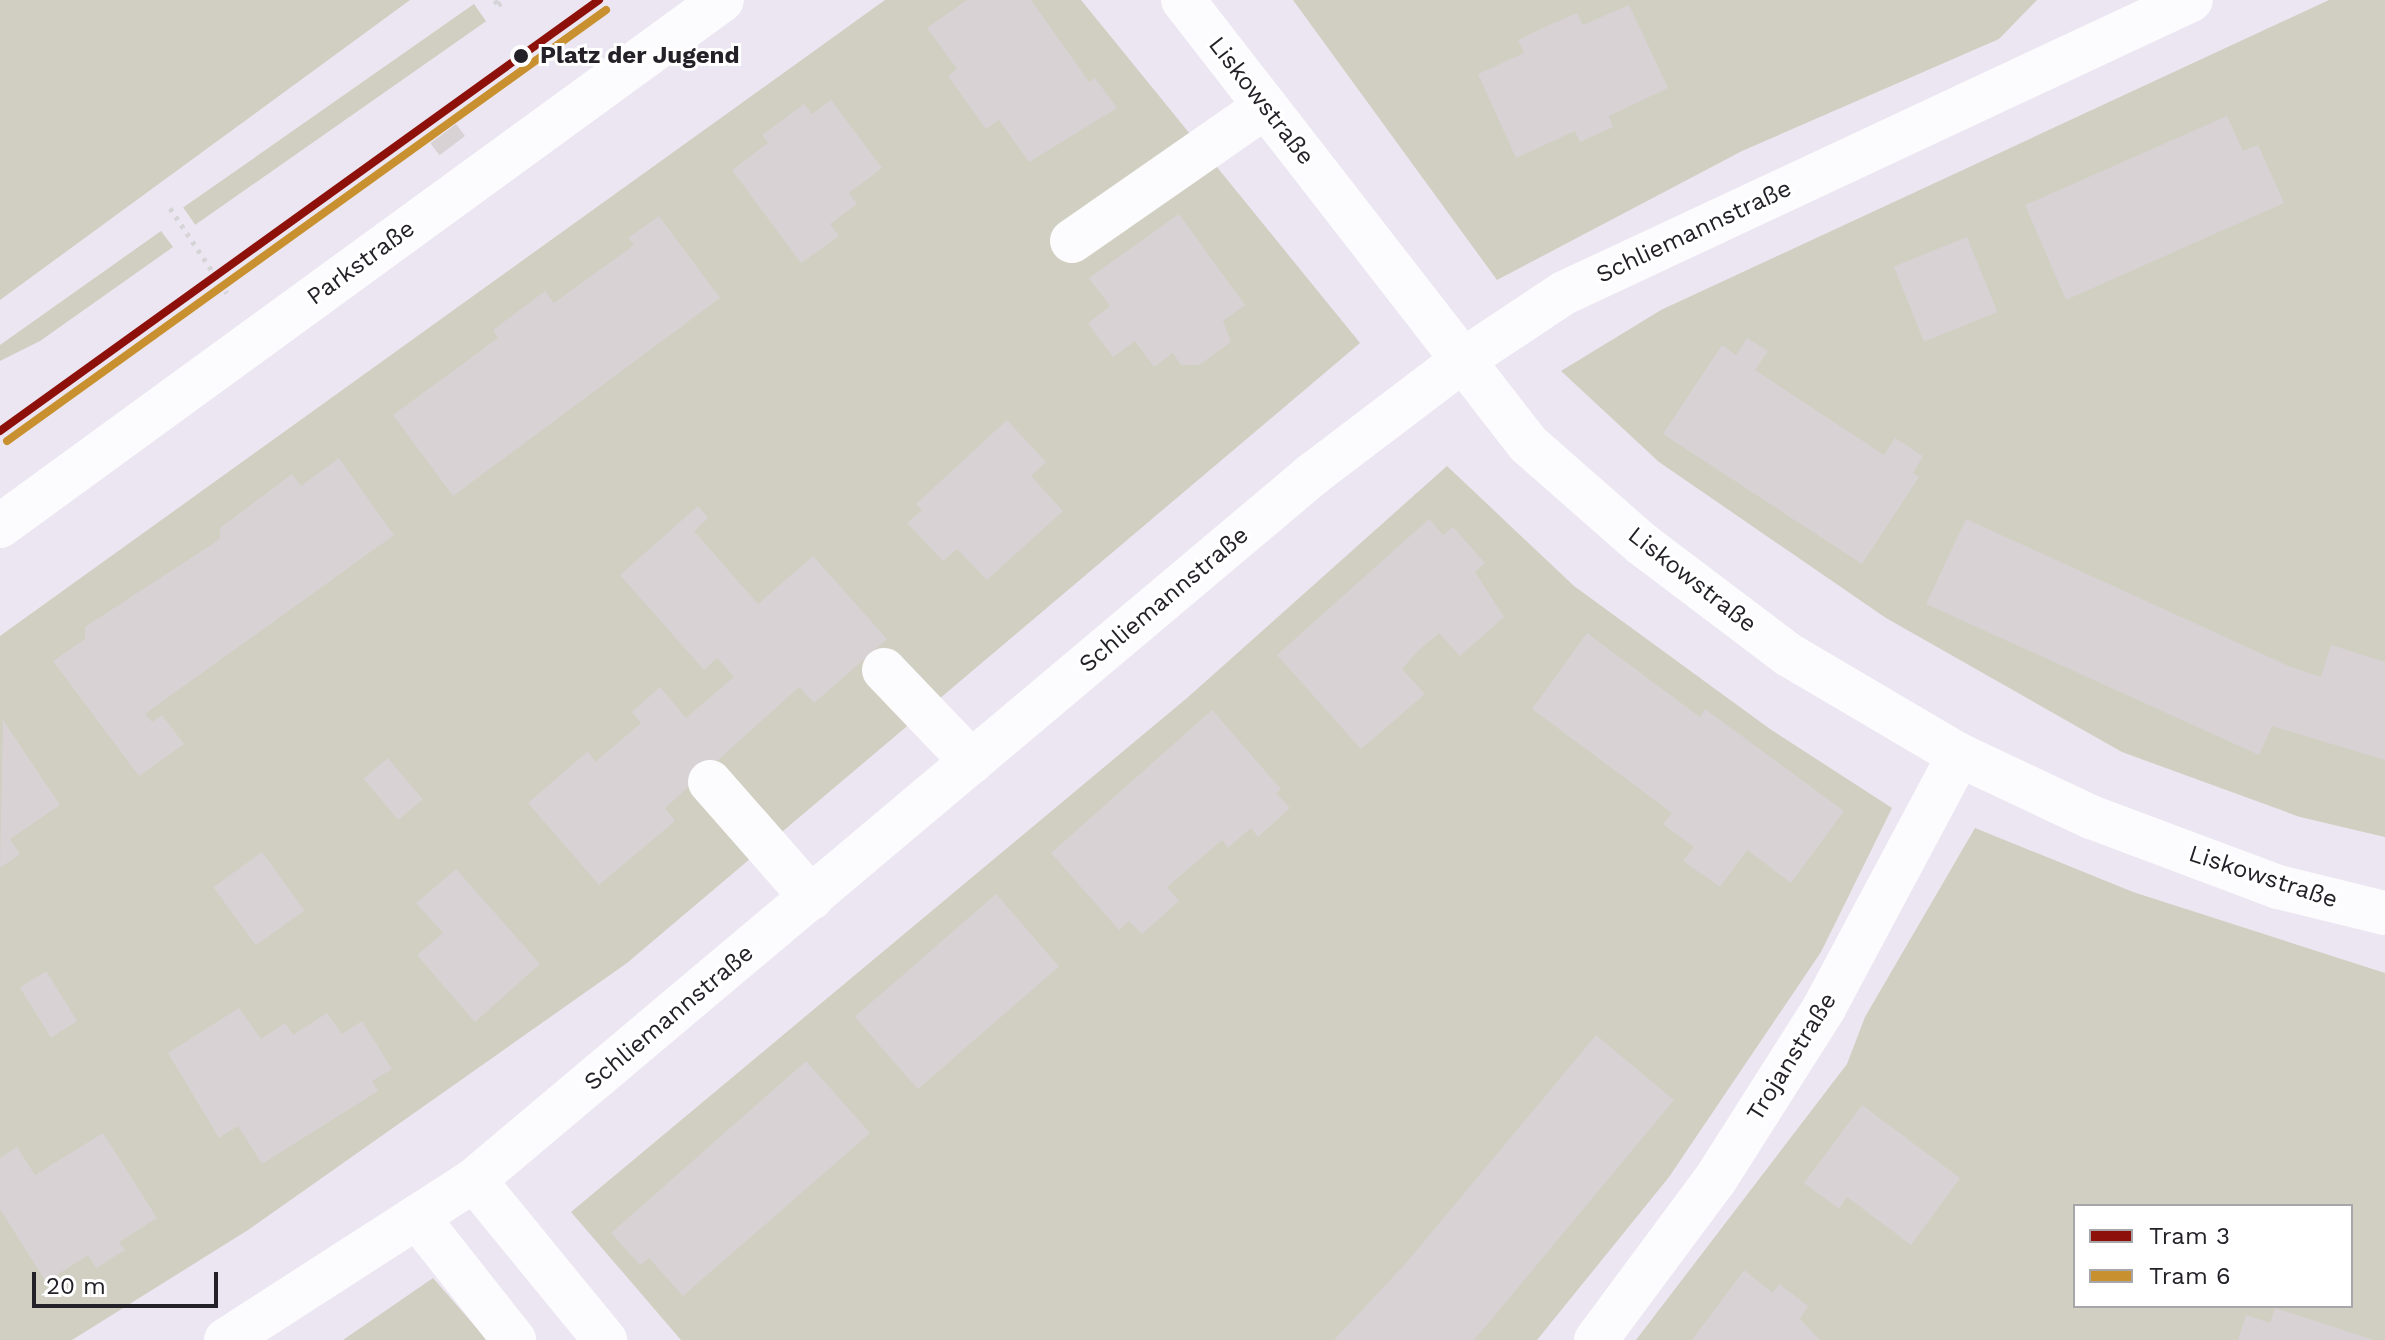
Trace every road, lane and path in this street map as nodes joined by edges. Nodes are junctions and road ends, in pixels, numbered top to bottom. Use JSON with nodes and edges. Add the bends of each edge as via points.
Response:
{"nodes":[{"id":1,"x":495,"y":0,"type":"edge"},
{"id":2,"x":505,"y":0,"type":"edge"},
{"id":3,"x":722,"y":0,"type":"edge"},
{"id":4,"x":1183,"y":0,"type":"edge"},
{"id":5,"x":2191,"y":0,"type":"edge"},
{"id":6,"x":1266,"y":106,"type":"junction"},
{"id":7,"x":170,"y":208,"type":"dead end"},
{"id":8,"x":1072,"y":241,"type":"dead end"},
{"id":9,"x":230,"y":298,"type":"dead end"},
{"id":10,"x":1463,"y":360,"type":"junction"},
{"id":11,"x":0,"y":526,"type":"edge"},
{"id":12,"x":884,"y":670,"type":"dead end"},
{"id":13,"x":1959,"y":755,"type":"junction"},
{"id":14,"x":972,"y":762,"type":"junction"},
{"id":15,"x":710,"y":782,"type":"dead end"},
{"id":16,"x":812,"y":898,"type":"junction"},
{"id":17,"x":2385,"y":913,"type":"edge"},
{"id":18,"x":474,"y":1180,"type":"junction"},
{"id":19,"x":417,"y":1217,"type":"junction"},
{"id":20,"x":226,"y":1340,"type":"edge"},
{"id":21,"x":514,"y":1340,"type":"edge"},
{"id":22,"x":605,"y":1340,"type":"edge"},
{"id":23,"x":1596,"y":1340,"type":"edge"}],
"edges":[{"from":1,"to":2,"type":"path"},
{"from":3,"to":11,"type":"street","name":"Parkstraße"},
{"from":4,"to":6,"type":"street","name":"Liskowstraße"},
{"from":5,"to":10,"type":"street","name":"Schliemannstraße","via":[[1564,293]]},
{"from":6,"to":8,"type":"street"},
{"from":6,"to":10,"type":"street","name":"Liskowstraße"},
{"from":7,"to":9,"type":"path"},
{"from":10,"to":13,"type":"street","name":"Liskowstraße","via":[[1528,444],[1642,544],[1789,655]]},
{"from":10,"to":14,"type":"street","name":"Schliemannstraße","via":[[1313,474]]},
{"from":12,"to":14,"type":"street"},
{"from":13,"to":17,"type":"street","name":"Liskowstraße","via":[[2091,817],[2278,887]]},
{"from":13,"to":23,"type":"street","name":"Trojanstraße","via":[[1816,1021],[1715,1180]]},
{"from":14,"to":16,"type":"street","name":"Schliemannstraße"},
{"from":15,"to":16,"type":"street"},
{"from":16,"to":18,"type":"street","name":"Schliemannstraße"},
{"from":18,"to":19,"type":"street","name":"Schliemannstraße"},
{"from":18,"to":22,"type":"street"},
{"from":19,"to":20,"type":"street","name":"Schliemannstraße"},
{"from":19,"to":21,"type":"street"}]}
